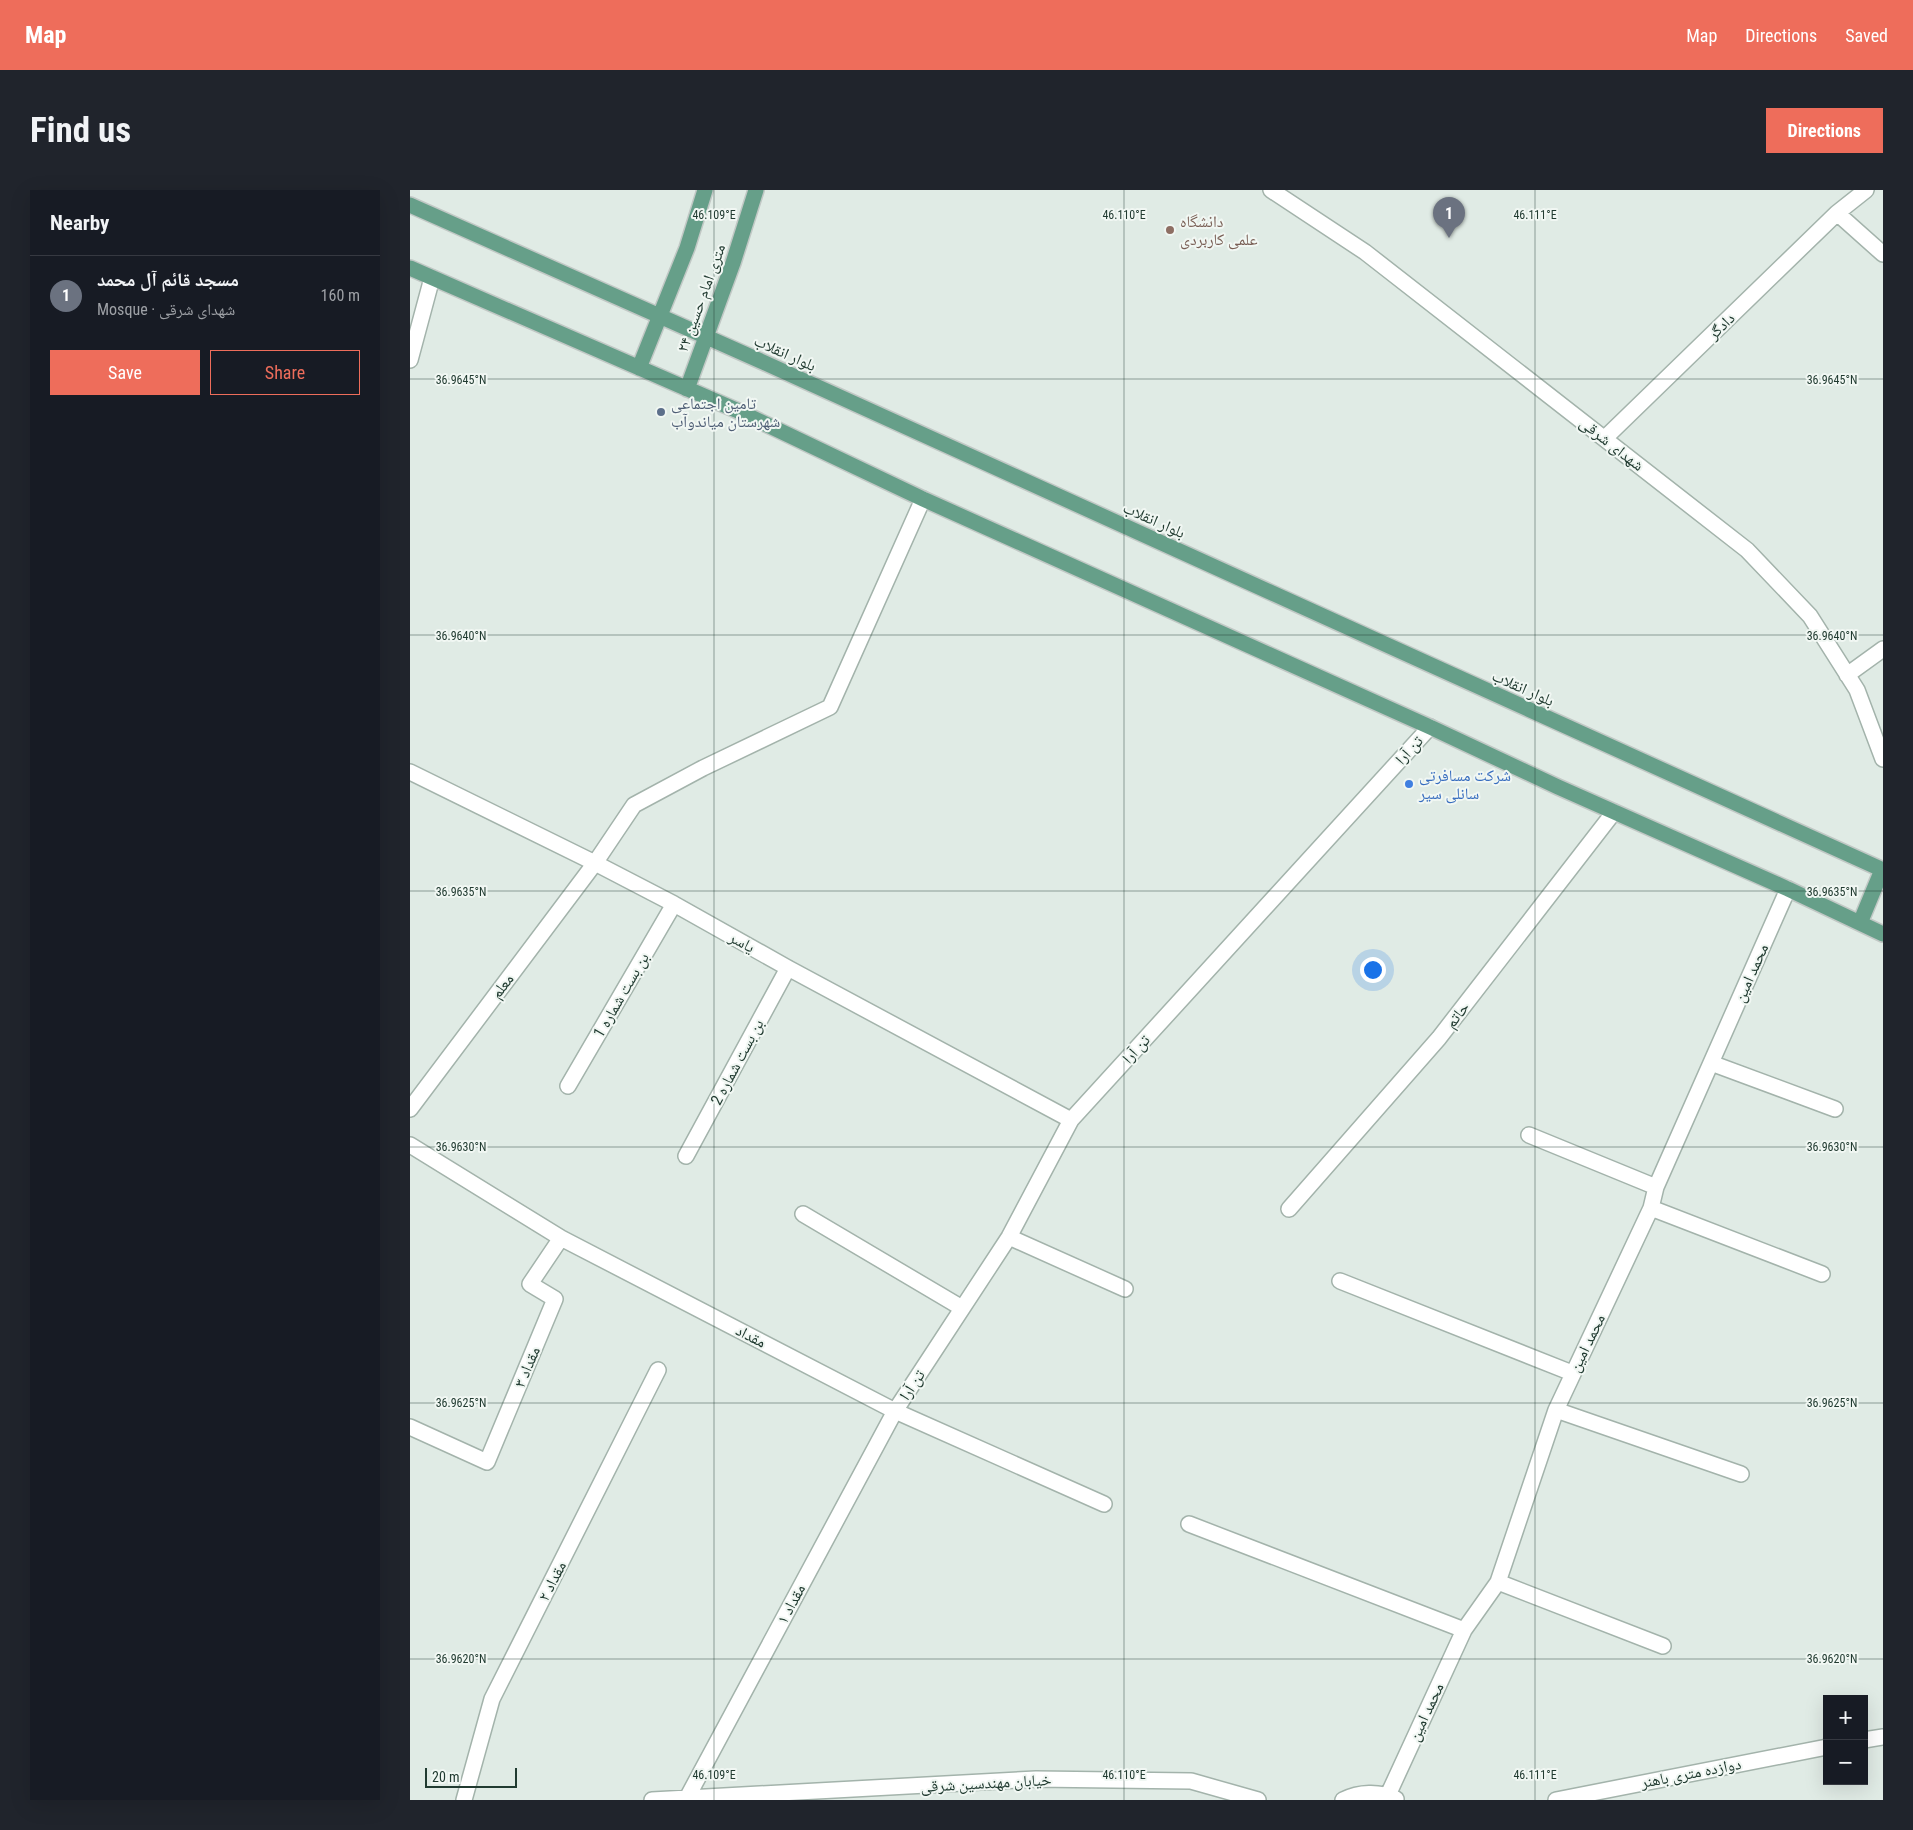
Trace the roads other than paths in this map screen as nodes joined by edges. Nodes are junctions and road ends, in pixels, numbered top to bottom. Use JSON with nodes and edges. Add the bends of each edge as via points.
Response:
{"nodes":[{"id":1,"x":705,"y":190,"type":"edge"},
{"id":2,"x":756,"y":190,"type":"edge"},
{"id":3,"x":1272,"y":190,"type":"edge"},
{"id":4,"x":1866,"y":190,"type":"edge"},
{"id":5,"x":410,"y":204,"type":"edge"},
{"id":6,"x":1837,"y":213,"type":"junction"},
{"id":7,"x":1883,"y":254,"type":"edge"},
{"id":8,"x":410,"y":268,"type":"edge"},
{"id":9,"x":432,"y":278,"type":"junction"},
{"id":10,"x":660,"y":316,"type":"junction"},
{"id":11,"x":706,"y":336,"type":"junction"},
{"id":12,"x":410,"y":360,"type":"edge"},
{"id":13,"x":639,"y":368,"type":"junction"},
{"id":14,"x":687,"y":389,"type":"junction"},
{"id":15,"x":1605,"y":438,"type":"junction"},
{"id":16,"x":923,"y":499,"type":"junction"},
{"id":17,"x":1883,"y":649,"type":"edge"},
{"id":18,"x":1847,"y":675,"type":"junction"},
{"id":19,"x":1430,"y":727,"type":"junction"},
{"id":20,"x":1883,"y":759,"type":"edge"},
{"id":21,"x":410,"y":772,"type":"edge"},
{"id":22,"x":1614,"y":812,"type":"junction"},
{"id":23,"x":595,"y":862,"type":"junction"},
{"id":24,"x":1883,"y":869,"type":"edge"},
{"id":25,"x":1788,"y":889,"type":"junction"},
{"id":26,"x":674,"y":904,"type":"junction"},
{"id":27,"x":1860,"y":923,"type":"junction"},
{"id":28,"x":1883,"y":934,"type":"edge"},
{"id":29,"x":788,"y":968,"type":"junction"},
{"id":30,"x":1711,"y":1063,"type":"junction"},
{"id":31,"x":568,"y":1086,"type":"dead end"},
{"id":32,"x":410,"y":1109,"type":"edge"},
{"id":33,"x":1835,"y":1109,"type":"dead end"},
{"id":34,"x":1071,"y":1120,"type":"junction"},
{"id":35,"x":1529,"y":1135,"type":"dead end"},
{"id":36,"x":410,"y":1145,"type":"edge"},
{"id":37,"x":686,"y":1156,"type":"dead end"},
{"id":38,"x":1656,"y":1188,"type":"junction"},
{"id":39,"x":1651,"y":1208,"type":"junction"},
{"id":40,"x":1289,"y":1209,"type":"dead end"},
{"id":41,"x":803,"y":1214,"type":"dead end"},
{"id":42,"x":1009,"y":1237,"type":"junction"},
{"id":43,"x":561,"y":1238,"type":"junction"},
{"id":44,"x":1822,"y":1274,"type":"dead end"},
{"id":45,"x":1340,"y":1281,"type":"dead end"},
{"id":46,"x":1125,"y":1289,"type":"dead end"},
{"id":47,"x":962,"y":1308,"type":"junction"},
{"id":48,"x":658,"y":1370,"type":"dead end"},
{"id":49,"x":1572,"y":1373,"type":"junction"},
{"id":50,"x":1556,"y":1410,"type":"junction"},
{"id":51,"x":895,"y":1411,"type":"junction"},
{"id":52,"x":410,"y":1427,"type":"edge"},
{"id":53,"x":1741,"y":1474,"type":"dead end"},
{"id":54,"x":1104,"y":1504,"type":"dead end"},
{"id":55,"x":1189,"y":1524,"type":"dead end"},
{"id":56,"x":1498,"y":1582,"type":"junction"},
{"id":57,"x":1464,"y":1630,"type":"junction"},
{"id":58,"x":1663,"y":1646,"type":"dead end"},
{"id":59,"x":1883,"y":1737,"type":"edge"},
{"id":60,"x":1868,"y":1739,"type":"edge"},
{"id":61,"x":1823,"y":1748,"type":"edge"},
{"id":62,"x":687,"y":1798,"type":"junction"},
{"id":63,"x":1392,"y":1798,"type":"edge"},
{"id":64,"x":464,"y":1800,"type":"edge"},
{"id":65,"x":652,"y":1800,"type":"edge"},
{"id":66,"x":1258,"y":1800,"type":"edge"},
{"id":67,"x":1343,"y":1800,"type":"edge"},
{"id":68,"x":1556,"y":1800,"type":"edge"}],
"edges":[{"from":1,"to":10,"type":"main road","name":"۲۴ متری امام حسین","via":[[687,248]]},
{"from":2,"to":11,"type":"main road","name":"۲۴ متری امام حسین"},
{"from":3,"to":15,"type":"street","name":"شهدای شرقی","via":[[1365,252]]},
{"from":4,"to":6,"type":"street","name":"دادگر"},
{"from":5,"to":10,"type":"main road","name":"بلوار انقلاب"},
{"from":6,"to":7,"type":"street"},
{"from":6,"to":15,"type":"street","name":"دادگر"},
{"from":8,"to":9,"type":"main road"},
{"from":9,"to":12,"type":"street"},
{"from":9,"to":13,"type":"main road"},
{"from":10,"to":11,"type":"main road","name":"بلوار انقلاب"},
{"from":10,"to":13,"type":"main road","name":"۲۴ متری امام حسین"},
{"from":11,"to":14,"type":"main road","name":"۲۴ متری امام حسین"},
{"from":11,"to":24,"type":"main road","name":"بلوار انقلاب"},
{"from":13,"to":14,"type":"main road"},
{"from":14,"to":16,"type":"main road"},
{"from":15,"to":18,"type":"street","name":"شهدای شرقی","via":[[1747,550],[1810,616]]},
{"from":16,"to":19,"type":"main road"},
{"from":16,"to":23,"type":"street","name":"معلم","via":[[830,708],[703,768],[634,805]]},
{"from":17,"to":18,"type":"street"},
{"from":18,"to":20,"type":"street","name":"شهدای شرقی","via":[[1857,690]]},
{"from":19,"to":22,"type":"main road"},
{"from":19,"to":34,"type":"street","name":"تن آرا"},
{"from":21,"to":23,"type":"street","name":"یاسر"},
{"from":22,"to":25,"type":"main road"},
{"from":22,"to":40,"type":"street","name":"حاتم","via":[[1439,1038]]},
{"from":23,"to":26,"type":"street","name":"یاسر"},
{"from":23,"to":32,"type":"street","name":"معلم"},
{"from":24,"to":27,"type":"main road"},
{"from":25,"to":27,"type":"main road"},
{"from":25,"to":30,"type":"street","name":"محمد امین"},
{"from":26,"to":29,"type":"street","name":"یاسر"},
{"from":26,"to":31,"type":"street","name":"بن بست شماره 1"},
{"from":27,"to":28,"type":"main road"},
{"from":29,"to":34,"type":"street","name":"یاسر"},
{"from":29,"to":37,"type":"street","name":"بن بست شماره 2"},
{"from":30,"to":33,"type":"street"},
{"from":30,"to":38,"type":"street","name":"محمد امین"},
{"from":34,"to":42,"type":"street","name":"تن آرا"},
{"from":35,"to":38,"type":"street"},
{"from":36,"to":43,"type":"street","name":"مقداد"},
{"from":38,"to":39,"type":"street","name":"محمد امین"},
{"from":39,"to":44,"type":"street"},
{"from":39,"to":49,"type":"street","name":"محمد امین"},
{"from":41,"to":47,"type":"street"},
{"from":42,"to":46,"type":"street"},
{"from":42,"to":47,"type":"street","name":"تن آرا"},
{"from":43,"to":51,"type":"street","name":"مقداد"},
{"from":43,"to":52,"type":"street","name":"مقداد ۳","via":[[530,1284],[555,1298],[487,1462]]},
{"from":45,"to":49,"type":"street"},
{"from":47,"to":51,"type":"street","name":"تن آرا"},
{"from":48,"to":64,"type":"street","name":"مقداد ۲","via":[[492,1699]]},
{"from":49,"to":50,"type":"street","name":"محمد امین"},
{"from":50,"to":53,"type":"street"},
{"from":50,"to":56,"type":"street","name":"محمد امین"},
{"from":51,"to":54,"type":"street","name":"مقداد"},
{"from":51,"to":62,"type":"street","name":"مقداد ۱"},
{"from":55,"to":57,"type":"street"},
{"from":56,"to":57,"type":"street","name":"محمد امین"},
{"from":56,"to":58,"type":"street"},
{"from":57,"to":63,"type":"street","name":"محمد امین"},
{"from":59,"to":60,"type":"street"},
{"from":61,"to":68,"type":"street","name":"دوازده متری باهنر"},
{"from":62,"to":65,"type":"street","name":"خیابان مهندسین شرقی"},
{"from":62,"to":66,"type":"street","name":"خیابان مهندسین شرقی","via":[[1045,1779],[1191,1781]]},
{"from":63,"to":67,"type":"street","via":[[1369,1793]]}]}
